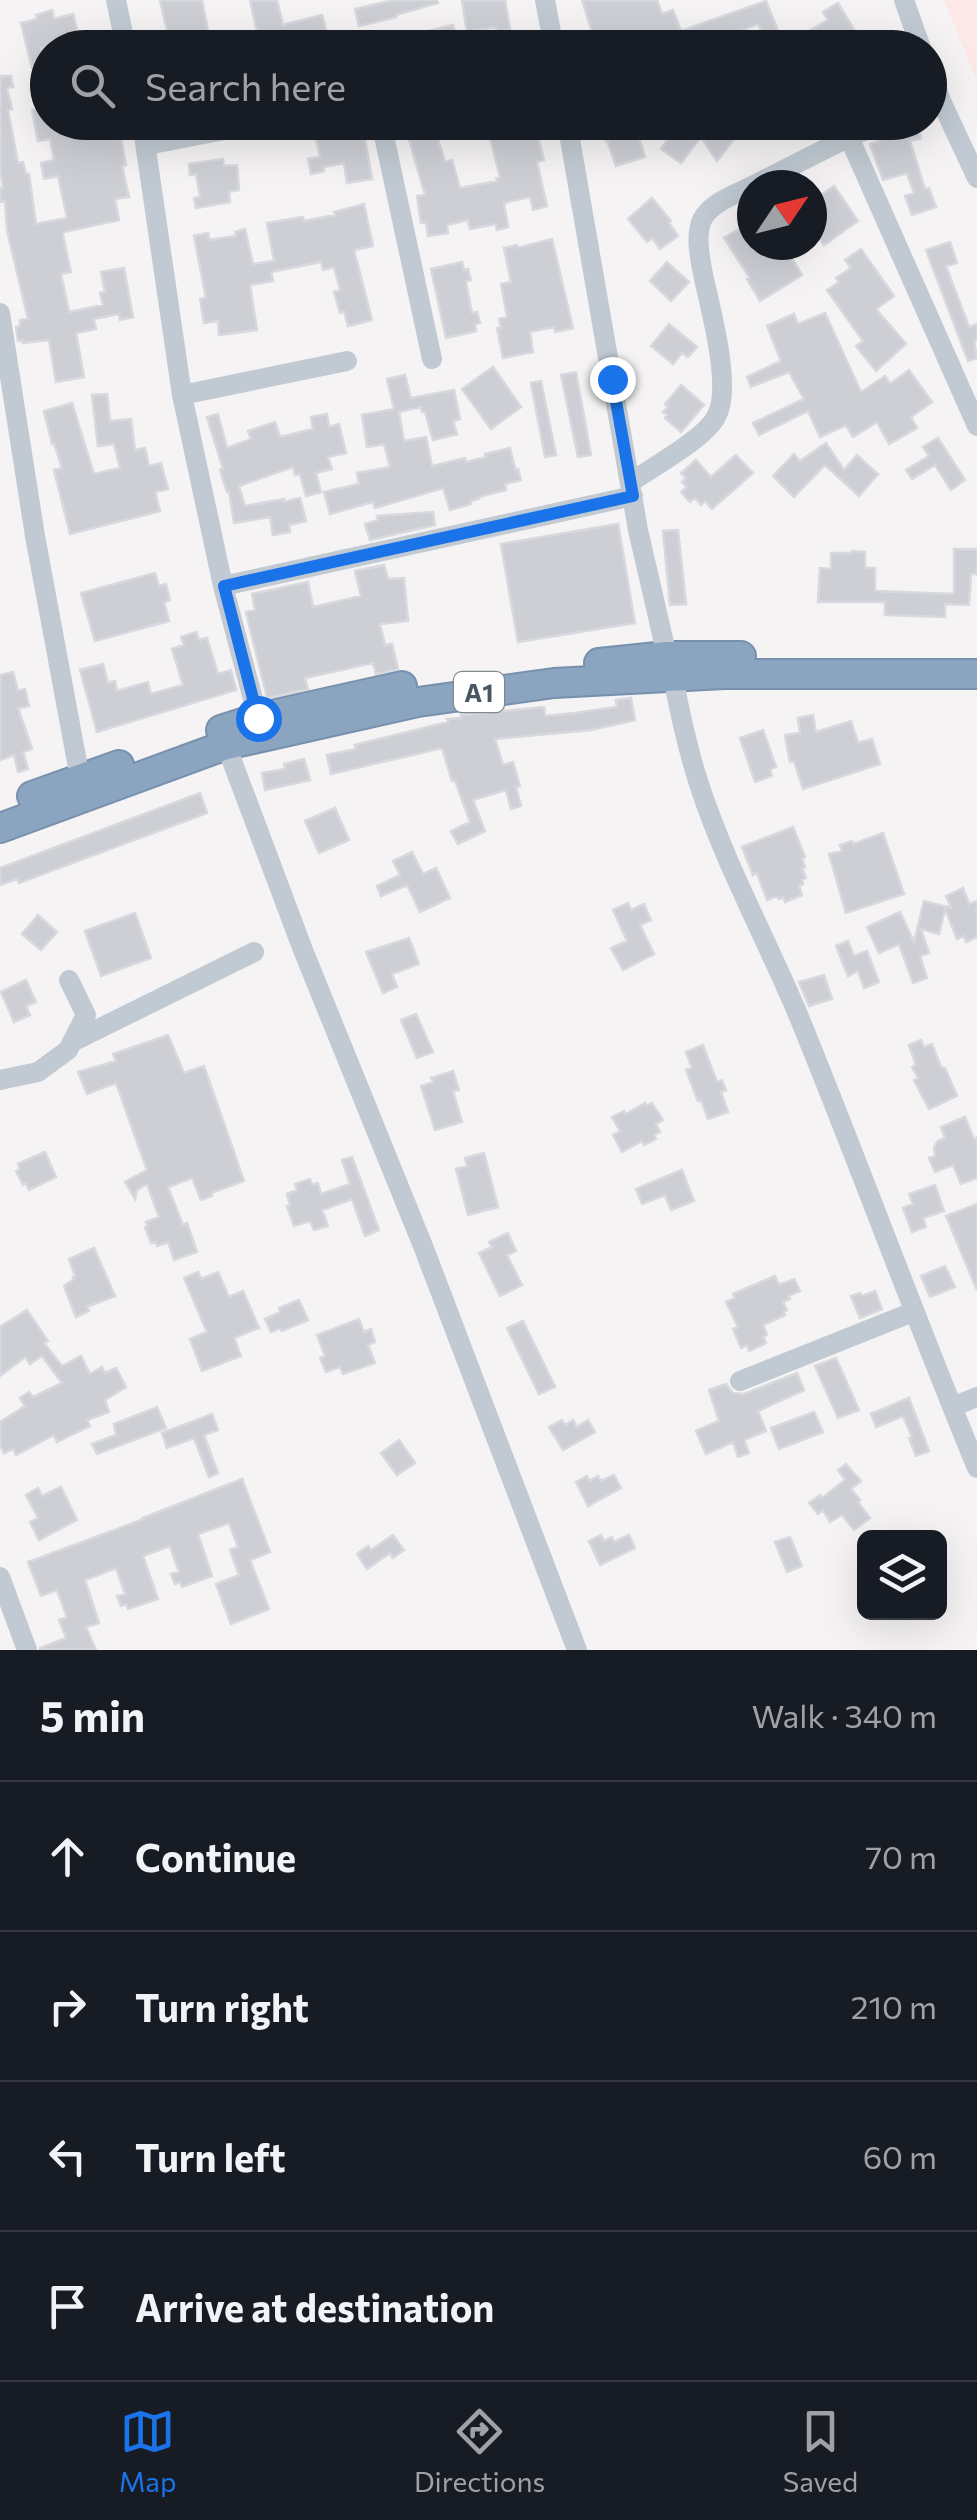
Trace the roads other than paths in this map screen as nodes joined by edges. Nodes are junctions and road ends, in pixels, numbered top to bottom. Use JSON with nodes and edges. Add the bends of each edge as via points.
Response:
{"nodes":[{"id":1,"x":116,"y":0,"type":"edge"},
{"id":2,"x":546,"y":0,"type":"edge"},
{"id":3,"x":904,"y":0,"type":"edge"},
{"id":4,"x":122,"y":30,"type":"edge"},
{"id":5,"x":551,"y":30,"type":"edge"},
{"id":6,"x":915,"y":30,"type":"edge"},
{"id":7,"x":947,"y":119,"type":"edge"},
{"id":8,"x":146,"y":140,"type":"edge"},
{"id":9,"x":172,"y":140,"type":"edge"},
{"id":10,"x":385,"y":140,"type":"edge"},
{"id":11,"x":570,"y":140,"type":"edge"},
{"id":12,"x":843,"y":140,"type":"edge"},
{"id":13,"x":850,"y":140,"type":"edge"},
{"id":14,"x":147,"y":145,"type":"junction"},
{"id":15,"x":973,"y":156,"type":"edge"},
{"id":16,"x":784,"y":170,"type":"edge"},
{"id":17,"x":977,"y":178,"type":"edge"},
{"id":18,"x":737,"y":194,"type":"edge"},
{"id":19,"x":0,"y":314,"type":"edge"},
{"id":20,"x":432,"y":360,"type":"dead end"},
{"id":21,"x":347,"y":361,"type":"dead end"},
{"id":22,"x":182,"y":395,"type":"junction"},
{"id":23,"x":977,"y":426,"type":"edge"},
{"id":24,"x":632,"y":489,"type":"junction"},
{"id":25,"x":224,"y":586,"type":"junction"},
{"id":26,"x":977,"y":655,"type":"edge"},
{"id":27,"x":670,"y":666,"type":"junction"},
{"id":28,"x":977,"y":674,"type":"edge"},
{"id":29,"x":258,"y":718,"type":"junction"},
{"id":30,"x":226,"y":745,"type":"junction"},
{"id":31,"x":80,"y":778,"type":"junction"},
{"id":32,"x":0,"y":809,"type":"edge"},
{"id":33,"x":0,"y":828,"type":"edge"},
{"id":34,"x":254,"y":952,"type":"dead end"},
{"id":35,"x":70,"y":980,"type":"dead end"},
{"id":36,"x":72,"y":1042,"type":"junction"},
{"id":37,"x":0,"y":1080,"type":"edge"},
{"id":38,"x":914,"y":1312,"type":"junction"},
{"id":39,"x":740,"y":1381,"type":"dead end"},
{"id":40,"x":977,"y":1397,"type":"edge"},
{"id":41,"x":952,"y":1408,"type":"junction"},
{"id":42,"x":977,"y":1468,"type":"edge"},
{"id":43,"x":0,"y":1577,"type":"edge"},
{"id":44,"x":27,"y":1650,"type":"edge"},
{"id":45,"x":577,"y":1650,"type":"edge"}],
"edges":[{"from":1,"to":4,"type":"street"},
{"from":2,"to":5,"type":"street"},
{"from":3,"to":6,"type":"street"},
{"from":7,"to":15,"type":"street"},
{"from":8,"to":14,"type":"street"},
{"from":9,"to":14,"type":"street"},
{"from":10,"to":20,"type":"street"},
{"from":11,"to":24,"type":"street"},
{"from":12,"to":16,"type":"street"},
{"from":13,"to":23,"type":"street"},
{"from":14,"to":22,"type":"street"},
{"from":15,"to":17,"type":"street"},
{"from":18,"to":24,"type":"street","via":[[702,220],[698,250],[721,366],[717,416]]},
{"from":19,"to":31,"type":"street"},
{"from":21,"to":22,"type":"street"},
{"from":22,"to":25,"type":"street"},
{"from":24,"to":25,"type":"street"},
{"from":24,"to":27,"type":"street"},
{"from":25,"to":29,"type":"street"},
{"from":26,"to":27,"type":"highway","number":"A1"},
{"from":27,"to":28,"type":"highway","number":"A1"},
{"from":27,"to":29,"type":"highway","number":"A1","via":[[549,666],[453,678]]},
{"from":27,"to":30,"type":"highway","number":"A1","via":[[418,702]]},
{"from":27,"to":38,"type":"street","via":[[701,790]]},
{"from":29,"to":31,"type":"highway","number":"A1"},
{"from":30,"to":33,"type":"highway","number":"A1"},
{"from":30,"to":45,"type":"street"},
{"from":31,"to":32,"type":"highway","number":"A1"},
{"from":34,"to":36,"type":"street"},
{"from":35,"to":36,"type":"street","via":[[86,1015]]},
{"from":36,"to":37,"type":"street","via":[[38,1072]]},
{"from":38,"to":39,"type":"street"},
{"from":38,"to":41,"type":"street"},
{"from":40,"to":41,"type":"street"},
{"from":41,"to":42,"type":"street"},
{"from":43,"to":44,"type":"street"}]}
